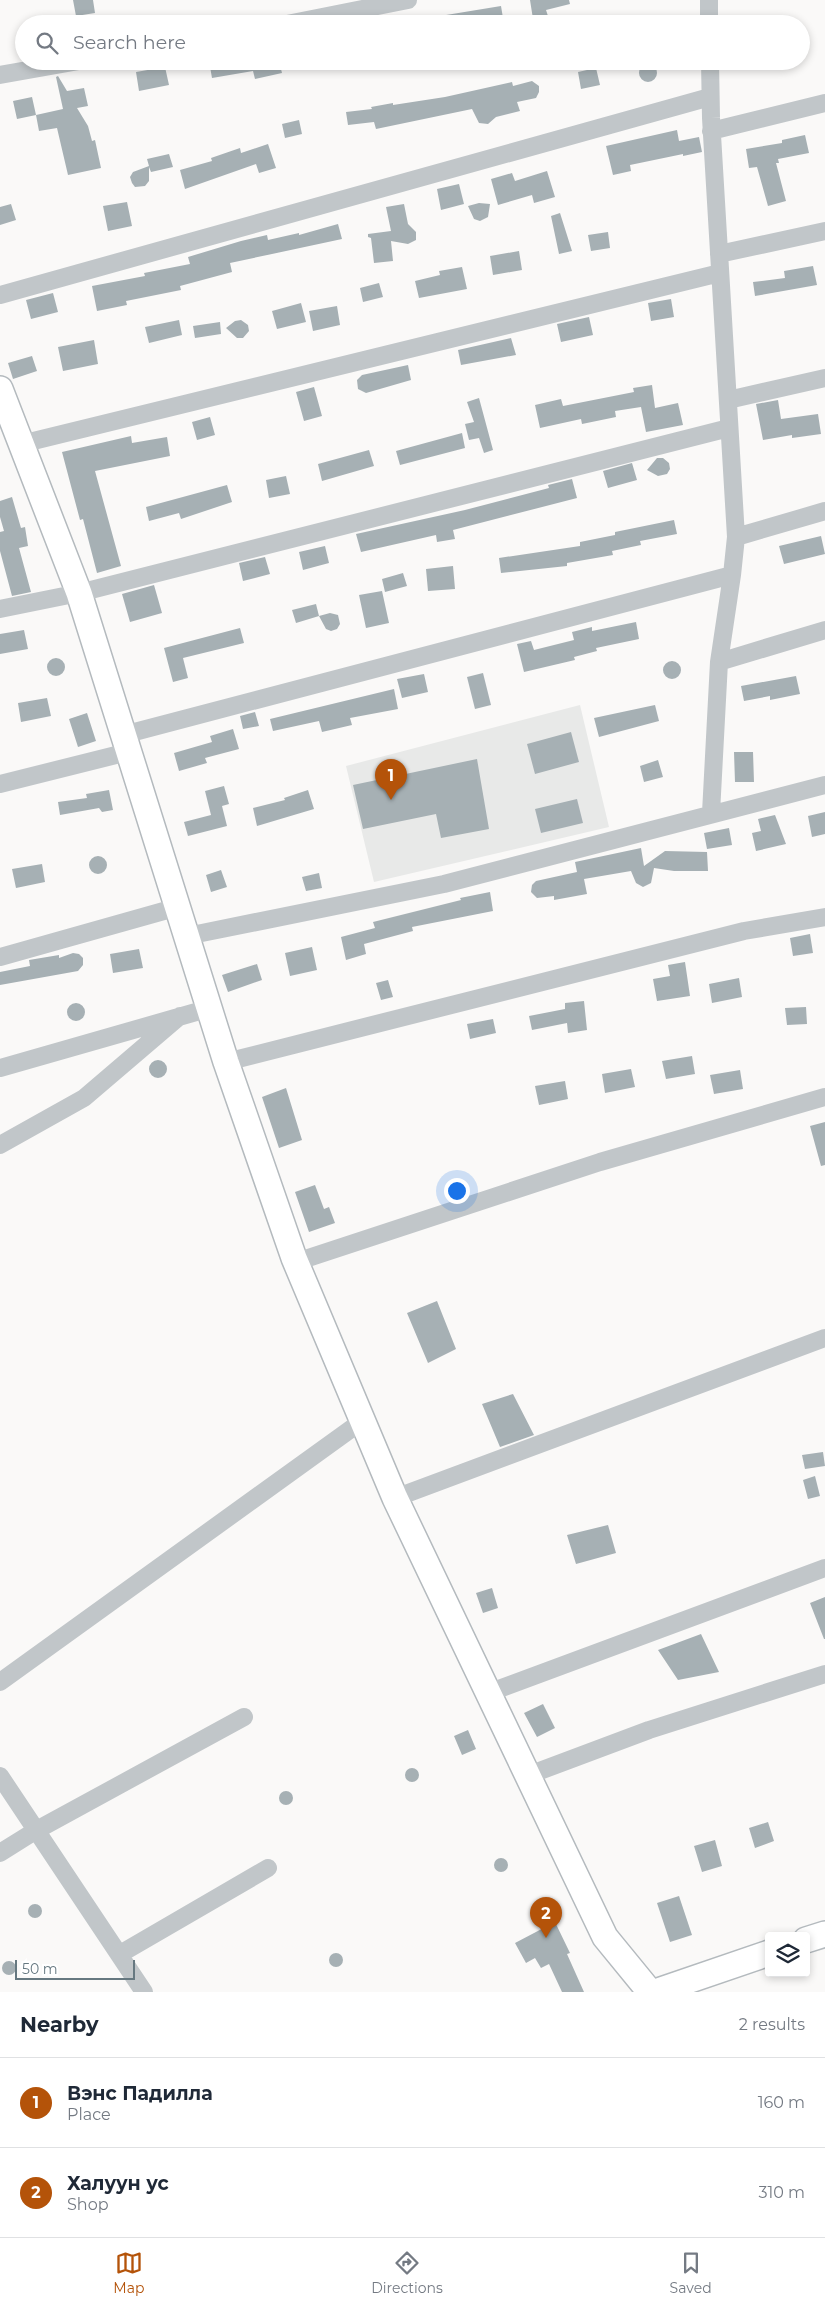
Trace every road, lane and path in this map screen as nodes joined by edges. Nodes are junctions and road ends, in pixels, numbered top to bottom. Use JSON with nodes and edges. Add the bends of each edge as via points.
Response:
{"nodes":[{"id":1,"x":408,"y":0,"type":"edge"},
{"id":2,"x":709,"y":0,"type":"edge"},
{"id":3,"x":332,"y":15,"type":"edge"},
{"id":4,"x":709,"y":15,"type":"edge"},
{"id":5,"x":28,"y":70,"type":"edge"},
{"id":6,"x":710,"y":70,"type":"edge"},
{"id":7,"x":0,"y":75,"type":"edge"},
{"id":8,"x":710,"y":97,"type":"junction"},
{"id":9,"x":825,"y":103,"type":"edge"},
{"id":10,"x":712,"y":131,"type":"junction"},
{"id":11,"x":825,"y":230,"type":"edge"},
{"id":12,"x":719,"y":254,"type":"junction"},
{"id":13,"x":720,"y":273,"type":"junction"},
{"id":14,"x":0,"y":295,"type":"edge"},
{"id":15,"x":825,"y":378,"type":"edge"},
{"id":16,"x":0,"y":389,"type":"edge"},
{"id":17,"x":728,"y":400,"type":"junction"},
{"id":18,"x":729,"y":428,"type":"junction"},
{"id":19,"x":11,"y":432,"type":"edge"},
{"id":20,"x":825,"y":511,"type":"edge"},
{"id":21,"x":736,"y":537,"type":"junction"},
{"id":22,"x":732,"y":575,"type":"junction"},
{"id":23,"x":79,"y":592,"type":"junction"},
{"id":24,"x":0,"y":609,"type":"edge"},
{"id":25,"x":825,"y":630,"type":"edge"},
{"id":26,"x":719,"y":662,"type":"junction"},
{"id":27,"x":125,"y":744,"type":"junction"},
{"id":28,"x":0,"y":784,"type":"edge"},
{"id":29,"x":825,"y":785,"type":"edge"},
{"id":30,"x":711,"y":813,"type":"junction"},
{"id":31,"x":178,"y":907,"type":"junction"},
{"id":32,"x":825,"y":916,"type":"edge"},
{"id":33,"x":187,"y":936,"type":"junction"},
{"id":34,"x":0,"y":957,"type":"edge"},
{"id":35,"x":210,"y":1008,"type":"junction"},
{"id":36,"x":180,"y":1016,"type":"junction"},
{"id":37,"x":226,"y":1062,"type":"junction"},
{"id":38,"x":0,"y":1068,"type":"edge"},
{"id":39,"x":825,"y":1097,"type":"edge"},
{"id":40,"x":0,"y":1145,"type":"edge"},
{"id":41,"x":296,"y":1262,"type":"junction"},
{"id":42,"x":825,"y":1338,"type":"edge"},
{"id":43,"x":362,"y":1421,"type":"junction"},
{"id":44,"x":395,"y":1498,"type":"junction"},
{"id":45,"x":825,"y":1568,"type":"edge"},
{"id":46,"x":825,"y":1674,"type":"edge"},
{"id":47,"x":0,"y":1682,"type":"edge"},
{"id":48,"x":488,"y":1692,"type":"junction"},
{"id":49,"x":244,"y":1717,"type":"dead end"},
{"id":50,"x":529,"y":1775,"type":"junction"},
{"id":51,"x":0,"y":1776,"type":"edge"},
{"id":52,"x":36,"y":1831,"type":"junction"},
{"id":53,"x":0,"y":1854,"type":"edge"},
{"id":54,"x":268,"y":1868,"type":"dead end"},
{"id":55,"x":825,"y":1934,"type":"edge"},
{"id":56,"x":810,"y":1939,"type":"edge"},
{"id":57,"x":120,"y":1954,"type":"junction"},
{"id":58,"x":765,"y":1954,"type":"edge"},
{"id":59,"x":144,"y":1992,"type":"edge"},
{"id":60,"x":650,"y":1992,"type":"edge"},
{"id":61,"x":655,"y":1992,"type":"edge"}],
"edges":[{"from":1,"to":3,"type":"street"},
{"from":2,"to":4,"type":"street"},
{"from":5,"to":7,"type":"street"},
{"from":6,"to":8,"type":"street"},
{"from":8,"to":10,"type":"street"},
{"from":8,"to":14,"type":"street"},
{"from":9,"to":10,"type":"street"},
{"from":10,"to":12,"type":"street"},
{"from":11,"to":12,"type":"street"},
{"from":12,"to":13,"type":"street"},
{"from":13,"to":17,"type":"street"},
{"from":13,"to":19,"type":"street"},
{"from":15,"to":17,"type":"street"},
{"from":16,"to":19,"type":"street"},
{"from":17,"to":18,"type":"street"},
{"from":18,"to":21,"type":"street"},
{"from":18,"to":23,"type":"street"},
{"from":19,"to":23,"type":"street"},
{"from":20,"to":21,"type":"street"},
{"from":21,"to":22,"type":"street"},
{"from":22,"to":26,"type":"street"},
{"from":22,"to":27,"type":"street"},
{"from":23,"to":24,"type":"street"},
{"from":23,"to":27,"type":"street"},
{"from":25,"to":26,"type":"street"},
{"from":26,"to":30,"type":"street"},
{"from":27,"to":28,"type":"street"},
{"from":27,"to":31,"type":"street"},
{"from":29,"to":30,"type":"street"},
{"from":30,"to":33,"type":"street","via":[[444,884]]},
{"from":31,"to":33,"type":"street"},
{"from":31,"to":34,"type":"street"},
{"from":32,"to":37,"type":"street","via":[[744,931]]},
{"from":33,"to":35,"type":"street"},
{"from":35,"to":36,"type":"street"},
{"from":35,"to":37,"type":"street"},
{"from":36,"to":38,"type":"street"},
{"from":36,"to":40,"type":"street","via":[[84,1098]]},
{"from":37,"to":41,"type":"street"},
{"from":39,"to":41,"type":"street","via":[[600,1162]]},
{"from":41,"to":43,"type":"street"},
{"from":42,"to":44,"type":"street"},
{"from":43,"to":44,"type":"street"},
{"from":43,"to":47,"type":"street"},
{"from":44,"to":48,"type":"street"},
{"from":45,"to":48,"type":"street"},
{"from":46,"to":50,"type":"street","via":[[649,1730]]},
{"from":48,"to":50,"type":"street"},
{"from":49,"to":52,"type":"street"},
{"from":50,"to":60,"type":"street","via":[[605,1937]]},
{"from":51,"to":52,"type":"street"},
{"from":52,"to":53,"type":"street"},
{"from":52,"to":57,"type":"street"},
{"from":54,"to":57,"type":"street"},
{"from":55,"to":56,"type":"street"},
{"from":57,"to":59,"type":"street"},
{"from":58,"to":61,"type":"street"}]}
